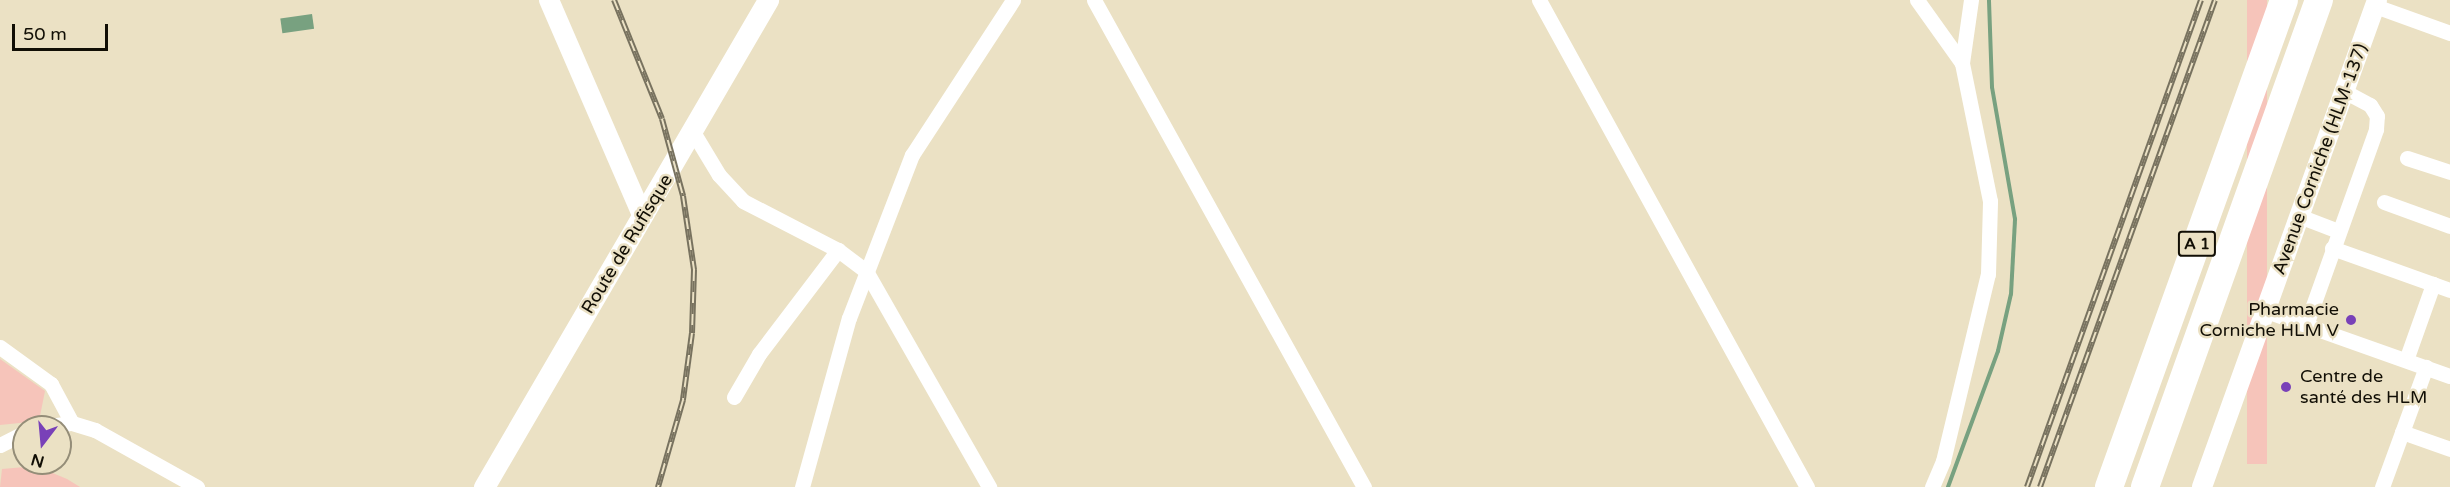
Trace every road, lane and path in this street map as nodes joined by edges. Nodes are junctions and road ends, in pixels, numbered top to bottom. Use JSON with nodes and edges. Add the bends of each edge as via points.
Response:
{"nodes":[{"id":1,"x":549,"y":0,"type":"edge"},
{"id":2,"x":768,"y":0,"type":"edge"},
{"id":3,"x":1013,"y":0,"type":"edge"},
{"id":4,"x":1094,"y":0,"type":"edge"},
{"id":5,"x":1539,"y":0,"type":"edge"},
{"id":6,"x":1917,"y":0,"type":"edge"},
{"id":7,"x":1971,"y":0,"type":"edge"},
{"id":8,"x":2284,"y":0,"type":"edge"},
{"id":9,"x":2319,"y":0,"type":"edge"},
{"id":10,"x":2376,"y":3,"type":"edge"},
{"id":11,"x":2450,"y":33,"type":"edge"},
{"id":12,"x":1962,"y":63,"type":"junction"},
{"id":13,"x":2344,"y":91,"type":"junction"},
{"id":14,"x":693,"y":132,"type":"junction"},
{"id":15,"x":2407,"y":158,"type":"dead end"},
{"id":16,"x":2450,"y":172,"type":"edge"},
{"id":17,"x":2384,"y":202,"type":"dead end"},
{"id":18,"x":2299,"y":216,"type":"junction"},
{"id":19,"x":643,"y":217,"type":"junction"},
{"id":20,"x":2450,"y":226,"type":"edge"},
{"id":21,"x":2338,"y":231,"type":"junction"},
{"id":22,"x":2332,"y":248,"type":"junction"},
{"id":23,"x":838,"y":250,"type":"junction"},
{"id":24,"x":866,"y":271,"type":"junction"},
{"id":25,"x":2433,"y":284,"type":"junction"},
{"id":26,"x":2450,"y":290,"type":"edge"},
{"id":27,"x":2266,"y":310,"type":"junction"},
{"id":28,"x":2306,"y":325,"type":"junction"},
{"id":29,"x":0,"y":347,"type":"edge"},
{"id":30,"x":2406,"y":360,"type":"junction"},
{"id":31,"x":2426,"y":367,"type":"junction"},
{"id":32,"x":2450,"y":376,"type":"edge"},
{"id":33,"x":734,"y":397,"type":"dead end"},
{"id":34,"x":68,"y":415,"type":"edge"},
{"id":35,"x":72,"y":423,"type":"edge"},
{"id":36,"x":2402,"y":432,"type":"junction"},
{"id":37,"x":2450,"y":449,"type":"edge"},
{"id":38,"x":2385,"y":486,"type":"edge"},
{"id":39,"x":197,"y":487,"type":"edge"},
{"id":40,"x":484,"y":487,"type":"edge"},
{"id":41,"x":802,"y":487,"type":"edge"},
{"id":42,"x":989,"y":487,"type":"edge"},
{"id":43,"x":1364,"y":487,"type":"edge"},
{"id":44,"x":1807,"y":487,"type":"edge"},
{"id":45,"x":1932,"y":487,"type":"edge"},
{"id":46,"x":2109,"y":487,"type":"edge"},
{"id":47,"x":2145,"y":487,"type":"edge"},
{"id":48,"x":2202,"y":487,"type":"edge"}],
"edges":[{"from":1,"to":19,"type":"street"},
{"from":2,"to":14,"type":"main road","name":"Route de Rufisque"},
{"from":3,"to":24,"type":"street","via":[[912,155]]},
{"from":4,"to":43,"type":"street"},
{"from":5,"to":44,"type":"street"},
{"from":6,"to":12,"type":"street"},
{"from":7,"to":12,"type":"street"},
{"from":8,"to":46,"type":"highway","number":"A 1"},
{"from":9,"to":47,"type":"highway","number":"A 1"},
{"from":10,"to":11,"type":"street"},
{"from":10,"to":13,"type":"street","name":"Avenue Corniche (HLM-137)"},
{"from":12,"to":45,"type":"street","via":[[1990,201],[1988,274],[1943,461]]},
{"from":13,"to":18,"type":"street","name":"Avenue Corniche (HLM-137)"},
{"from":13,"to":21,"type":"street","via":[[2370,105],[2377,116],[2376,129]]},
{"from":14,"to":19,"type":"main road","name":"Route de Rufisque"},
{"from":14,"to":23,"type":"street","via":[[719,175],[743,201]]},
{"from":15,"to":16,"type":"street"},
{"from":17,"to":20,"type":"street"},
{"from":18,"to":21,"type":"street"},
{"from":18,"to":27,"type":"street","name":"Avenue Corniche (HLM-137)"},
{"from":19,"to":40,"type":"main road","name":"Route de Rufisque"},
{"from":21,"to":22,"type":"street"},
{"from":22,"to":25,"type":"street"},
{"from":22,"to":28,"type":"street"},
{"from":23,"to":24,"type":"street"},
{"from":23,"to":33,"type":"street","via":[[759,354]]},
{"from":24,"to":41,"type":"street"},
{"from":24,"to":42,"type":"street"},
{"from":25,"to":26,"type":"street"},
{"from":25,"to":30,"type":"street"},
{"from":27,"to":28,"type":"street"},
{"from":27,"to":48,"type":"street","name":"Avenue Corniche (HLM-137)"},
{"from":28,"to":30,"type":"street"},
{"from":29,"to":34,"type":"street","via":[[51,384]]},
{"from":30,"to":31,"type":"street"},
{"from":31,"to":32,"type":"street"},
{"from":31,"to":36,"type":"street"},
{"from":35,"to":39,"type":"street","via":[[95,430]]},
{"from":36,"to":37,"type":"street"},
{"from":36,"to":38,"type":"street"}]}
